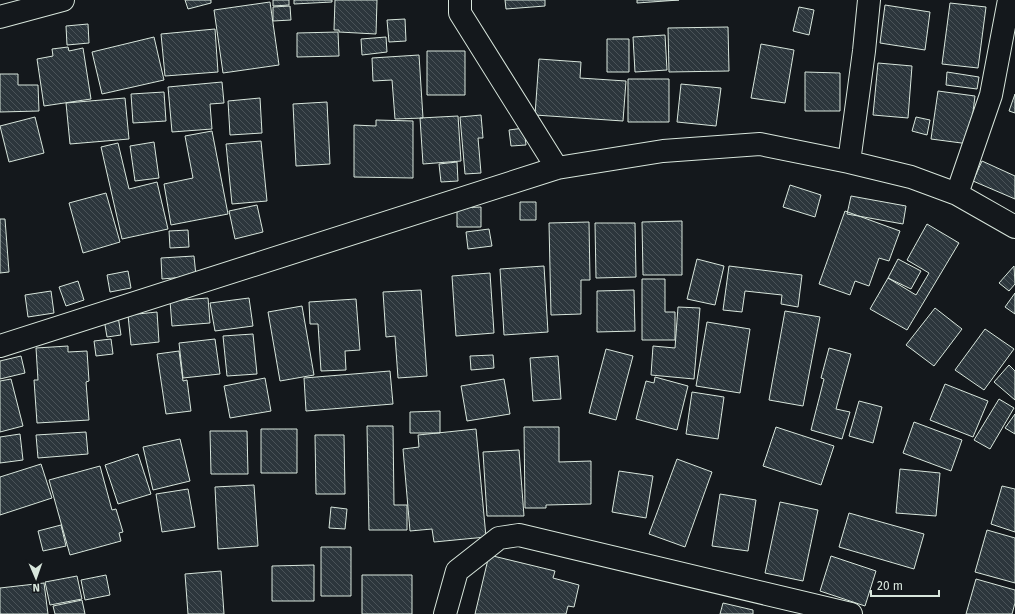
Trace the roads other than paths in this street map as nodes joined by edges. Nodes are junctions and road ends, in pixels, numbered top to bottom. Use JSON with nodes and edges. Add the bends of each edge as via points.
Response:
{"nodes":[{"id":1,"x":63,"y":0,"type":"edge"},
{"id":2,"x":460,"y":0,"type":"edge"},
{"id":3,"x":868,"y":0,"type":"edge"},
{"id":4,"x":1009,"y":0,"type":"edge"},
{"id":5,"x":0,"y":17,"type":"edge"},
{"id":6,"x":849,"y":162,"type":"junction"},
{"id":7,"x":557,"y":168,"type":"junction"},
{"id":8,"x":957,"y":194,"type":"junction"},
{"id":9,"x":1015,"y":227,"type":"edge"},
{"id":10,"x":0,"y":346,"type":"edge"},
{"id":11,"x":445,"y":614,"type":"edge"},
{"id":12,"x":851,"y":614,"type":"edge"}],
"edges":[{"from":1,"to":5,"type":"street"},
{"from":2,"to":7,"type":"street","via":[[460,13]]},
{"from":3,"to":6,"type":"street"},
{"from":4,"to":8,"type":"street","via":[[991,95]]},
{"from":6,"to":7,"type":"street","via":[[760,144],[663,151]]},
{"from":6,"to":8,"type":"street","via":[[911,177]]},
{"from":7,"to":10,"type":"street"},
{"from":8,"to":9,"type":"street"},
{"from":11,"to":12,"type":"street","via":[[458,571],[499,538],[519,535]]}]}
